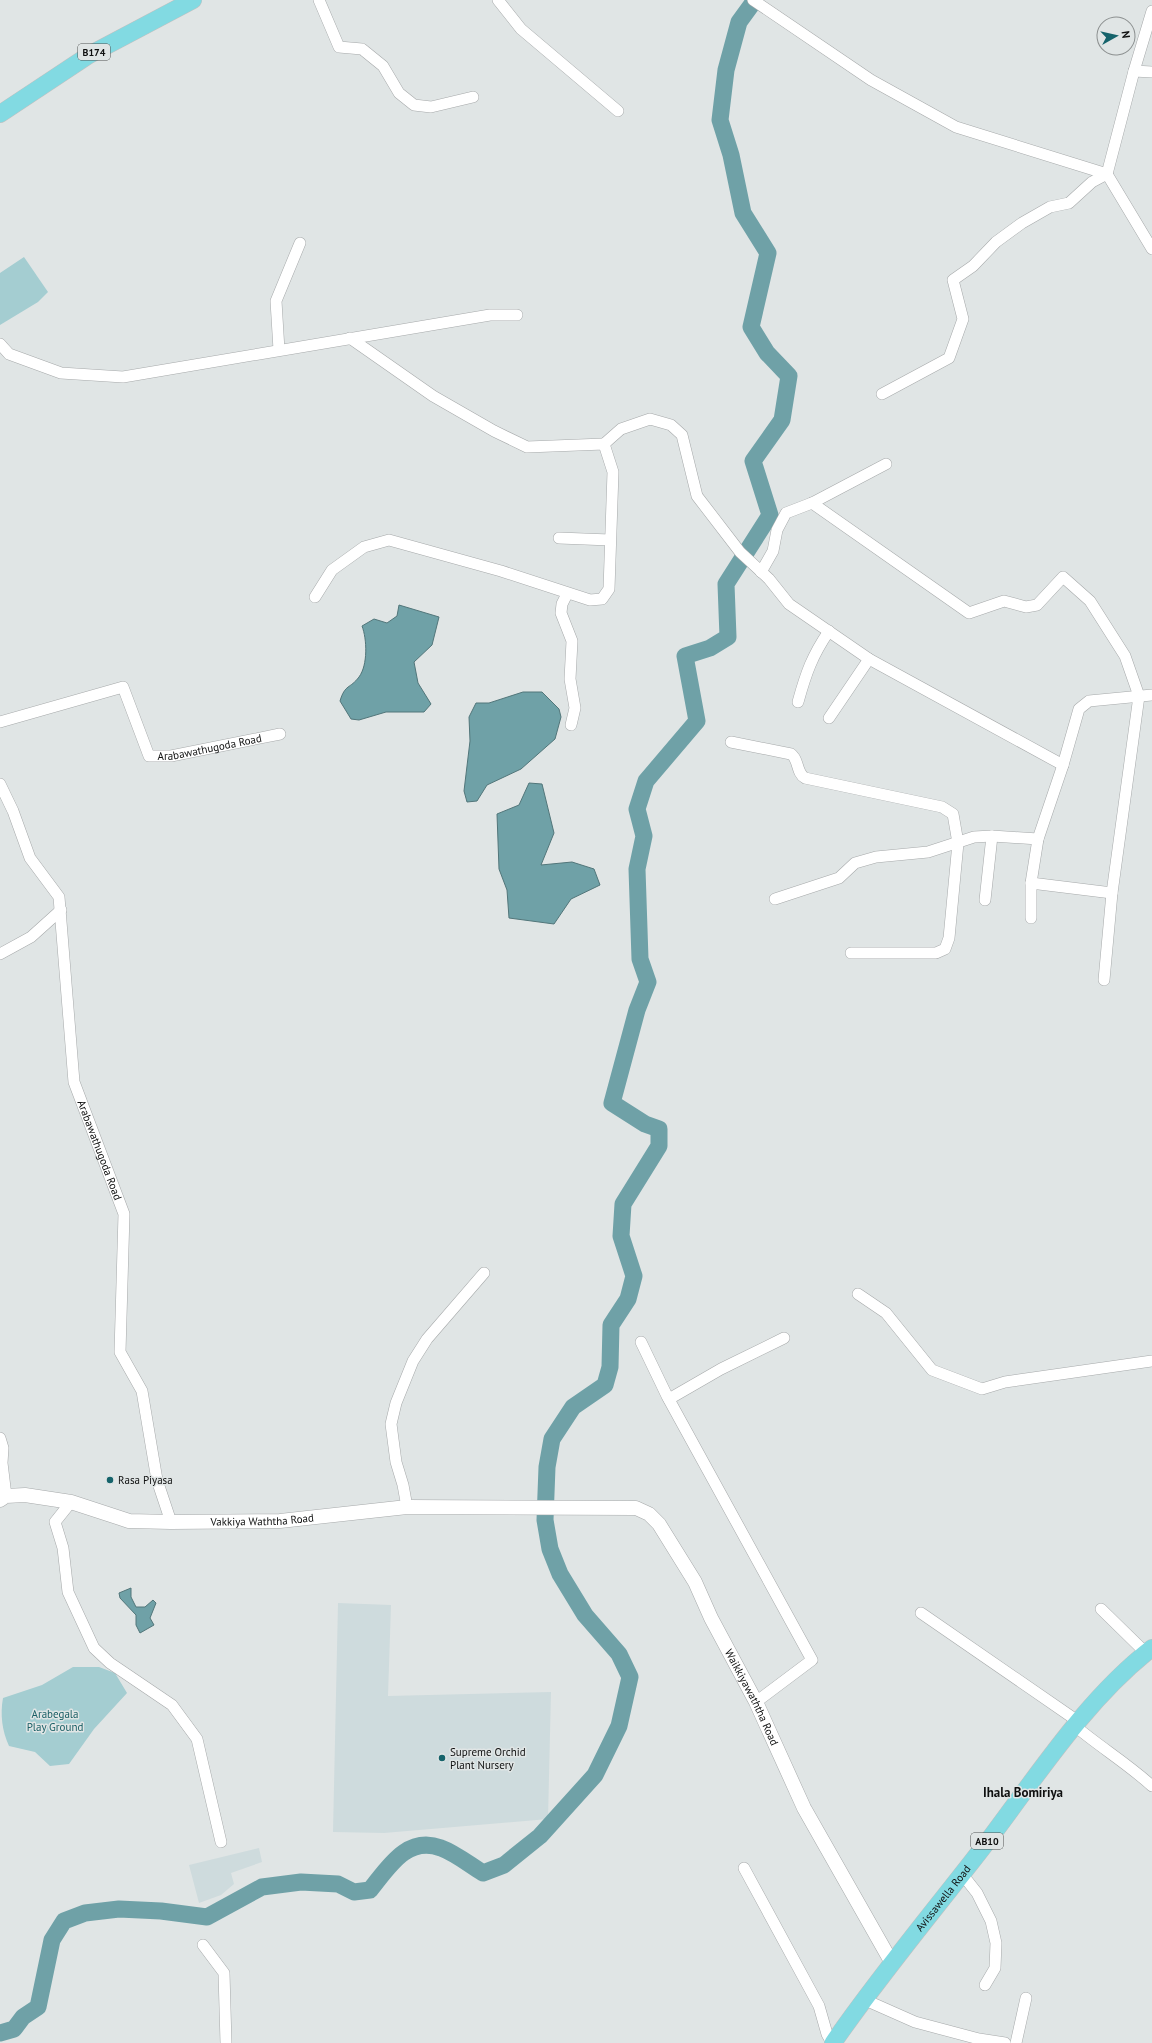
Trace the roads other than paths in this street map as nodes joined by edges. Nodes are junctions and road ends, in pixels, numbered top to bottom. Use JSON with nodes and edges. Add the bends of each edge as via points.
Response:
{"nodes":[{"id":1,"x":193,"y":0,"type":"edge"},
{"id":2,"x":319,"y":0,"type":"edge"},
{"id":3,"x":498,"y":0,"type":"edge"},
{"id":4,"x":756,"y":2,"type":"edge"},
{"id":5,"x":1152,"y":11,"type":"edge"},
{"id":6,"x":1134,"y":72,"type":"junction"},
{"id":7,"x":1152,"y":72,"type":"edge"},
{"id":8,"x":472,"y":96,"type":"dead end"},
{"id":9,"x":618,"y":111,"type":"dead end"},
{"id":10,"x":0,"y":114,"type":"edge"},
{"id":11,"x":1107,"y":174,"type":"junction"},
{"id":12,"x":300,"y":243,"type":"dead end"},
{"id":13,"x":1152,"y":249,"type":"edge"},
{"id":14,"x":517,"y":315,"type":"dead end"},
{"id":15,"x":350,"y":338,"type":"junction"},
{"id":16,"x":0,"y":344,"type":"edge"},
{"id":17,"x":279,"y":350,"type":"junction"},
{"id":18,"x":882,"y":394,"type":"dead end"},
{"id":19,"x":604,"y":444,"type":"junction"},
{"id":20,"x":886,"y":464,"type":"dead end"},
{"id":21,"x":812,"y":503,"type":"junction"},
{"id":22,"x":559,"y":538,"type":"dead end"},
{"id":23,"x":610,"y":540,"type":"junction"},
{"id":24,"x":761,"y":572,"type":"junction"},
{"id":25,"x":567,"y":594,"type":"junction"},
{"id":26,"x":315,"y":597,"type":"dead end"},
{"id":27,"x":829,"y":631,"type":"junction"},
{"id":28,"x":869,"y":659,"type":"junction"},
{"id":29,"x":1152,"y":695,"type":"edge"},
{"id":30,"x":1139,"y":696,"type":"junction"},
{"id":31,"x":798,"y":702,"type":"dead end"},
{"id":32,"x":829,"y":718,"type":"dead end"},
{"id":33,"x":0,"y":722,"type":"edge"},
{"id":34,"x":571,"y":725,"type":"dead end"},
{"id":35,"x":280,"y":734,"type":"dead end"},
{"id":36,"x":731,"y":742,"type":"dead end"},
{"id":37,"x":1063,"y":765,"type":"junction"},
{"id":38,"x":0,"y":784,"type":"edge"},
{"id":39,"x":992,"y":836,"type":"junction"},
{"id":40,"x":1038,"y":839,"type":"junction"},
{"id":41,"x":958,"y":843,"type":"junction"},
{"id":42,"x":1031,"y":882,"type":"junction"},
{"id":43,"x":1112,"y":894,"type":"junction"},
{"id":44,"x":775,"y":899,"type":"dead end"},
{"id":45,"x":985,"y":900,"type":"dead end"},
{"id":46,"x":61,"y":910,"type":"junction"},
{"id":47,"x":1031,"y":918,"type":"dead end"},
{"id":48,"x":851,"y":953,"type":"dead end"},
{"id":49,"x":0,"y":954,"type":"edge"},
{"id":50,"x":1104,"y":980,"type":"dead end"},
{"id":51,"x":484,"y":1273,"type":"dead end"},
{"id":52,"x":858,"y":1294,"type":"dead end"},
{"id":53,"x":784,"y":1338,"type":"dead end"},
{"id":54,"x":641,"y":1342,"type":"dead end"},
{"id":55,"x":1152,"y":1361,"type":"edge"},
{"id":56,"x":669,"y":1399,"type":"junction"},
{"id":57,"x":0,"y":1438,"type":"edge"},
{"id":58,"x":3,"y":1498,"type":"edge"},
{"id":59,"x":71,"y":1502,"type":"junction"},
{"id":60,"x":407,"y":1507,"type":"junction"},
{"id":61,"x":528,"y":1508,"type":"joint"},
{"id":62,"x":171,"y":1522,"type":"junction"},
{"id":63,"x":1101,"y":1609,"type":"dead end"},
{"id":64,"x":921,"y":1613,"type":"dead end"},
{"id":65,"x":1149,"y":1651,"type":"edge"},
{"id":66,"x":756,"y":1702,"type":"junction"},
{"id":67,"x":1077,"y":1724,"type":"junction"},
{"id":68,"x":1152,"y":1786,"type":"edge"},
{"id":69,"x":221,"y":1842,"type":"dead end"},
{"id":70,"x":744,"y":1868,"type":"dead end"},
{"id":71,"x":962,"y":1874,"type":"junction"},
{"id":72,"x":203,"y":1945,"type":"dead end"},
{"id":73,"x":892,"y":1963,"type":"junction"},
{"id":74,"x":985,"y":1985,"type":"dead end"},
{"id":75,"x":1026,"y":1998,"type":"dead end"},
{"id":76,"x":863,"y":1999,"type":"junction"},
{"id":77,"x":226,"y":2043,"type":"edge"},
{"id":78,"x":832,"y":2043,"type":"edge"},
{"id":79,"x":1005,"y":2043,"type":"edge"},
{"id":80,"x":1016,"y":2043,"type":"edge"}],
"edges":[{"from":1,"to":10,"type":"main road","number":"B174","via":[[89,55]]},
{"from":2,"to":8,"type":"street","via":[[339,47],[362,49],[384,66],[399,93],[414,105],[431,107]]},
{"from":3,"to":9,"type":"street","via":[[521,29]]},
{"from":4,"to":11,"type":"street","via":[[871,80],[956,127]]},
{"from":5,"to":6,"type":"street"},
{"from":6,"to":7,"type":"street"},
{"from":6,"to":11,"type":"street"},
{"from":11,"to":13,"type":"street"},
{"from":11,"to":18,"type":"street","via":[[1092,182],[1069,203],[1050,208],[1022,223],[953,280],[963,319],[949,358]]},
{"from":12,"to":17,"type":"street","via":[[276,301]]},
{"from":14,"to":15,"type":"street","via":[[490,315]]},
{"from":15,"to":17,"type":"street"},
{"from":15,"to":19,"type":"street","via":[[433,396],[528,447]]},
{"from":16,"to":17,"type":"street","via":[[9,354],[60,373],[123,376]]},
{"from":19,"to":23,"type":"street","via":[[613,472]]},
{"from":19,"to":24,"type":"street","via":[[621,429],[650,419],[671,424],[682,435],[697,496],[740,552]]},
{"from":20,"to":21,"type":"street"},
{"from":21,"to":24,"type":"street","via":[[786,513],[777,530],[773,550]]},
{"from":21,"to":30,"type":"street","via":[[969,612],[1004,601],[1026,607],[1037,605],[1063,577],[1090,601],[1098,613],[1125,656]]},
{"from":22,"to":23,"type":"street"},
{"from":23,"to":25,"type":"street","via":[[609,589],[602,599],[595,601]]},
{"from":24,"to":27,"type":"street","via":[[789,604]]},
{"from":25,"to":26,"type":"street","via":[[501,571],[389,540],[364,547],[332,570]]},
{"from":25,"to":34,"type":"street","via":[[561,613],[572,641],[570,679],[575,708]]},
{"from":27,"to":28,"type":"street"},
{"from":27,"to":31,"type":"street","via":[[815,653]]},
{"from":28,"to":32,"type":"street"},
{"from":28,"to":37,"type":"street"},
{"from":29,"to":30,"type":"street"},
{"from":30,"to":37,"type":"street","via":[[1089,701],[1079,709]]},
{"from":30,"to":43,"type":"street"},
{"from":33,"to":35,"type":"street","name":"Arabawathugoda Road","via":[[123,688],[149,756],[171,756]]},
{"from":36,"to":41,"type":"street","via":[[791,754],[805,778],[888,794],[948,810],[953,814]]},
{"from":37,"to":40,"type":"street"},
{"from":38,"to":46,"type":"street","name":"Arabawathugoda Road","via":[[30,858],[59,897]]},
{"from":39,"to":40,"type":"street"},
{"from":39,"to":41,"type":"street","via":[[974,837]]},
{"from":39,"to":45,"type":"street"},
{"from":40,"to":42,"type":"street"},
{"from":41,"to":44,"type":"street","via":[[928,852],[855,863],[839,878]]},
{"from":41,"to":48,"type":"street","via":[[949,938],[945,949],[936,953]]},
{"from":42,"to":43,"type":"street"},
{"from":42,"to":47,"type":"street"},
{"from":43,"to":50,"type":"street"},
{"from":46,"to":49,"type":"street","via":[[31,937]]},
{"from":46,"to":62,"type":"street","name":"Arabawathugoda Road","via":[[74,1082],[124,1214],[120,1352],[142,1391],[157,1480]]},
{"from":51,"to":60,"type":"street","via":[[427,1338],[413,1361],[396,1403],[391,1424],[396,1462]]},
{"from":52,"to":55,"type":"street","via":[[886,1313],[932,1370],[982,1389],[1005,1382]]},
{"from":53,"to":56,"type":"street","via":[[721,1369]]},
{"from":54,"to":56,"type":"street"},
{"from":56,"to":66,"type":"street","via":[[812,1660]]},
{"from":57,"to":58,"type":"street","via":[[3,1448]]},
{"from":58,"to":59,"type":"street","name":"Vakkiya Waththa Road","via":[[25,1495]]},
{"from":59,"to":62,"type":"street","name":"Vakkiya Waththa Road","via":[[129,1520]]},
{"from":59,"to":69,"type":"street","via":[[55,1522],[63,1548],[68,1592],[78,1618],[94,1648],[110,1663],[172,1705],[197,1739]]},
{"from":60,"to":61,"type":"street","name":"Vakkiya Waththa Road"},
{"from":60,"to":62,"type":"street","name":"Vakkiya Waththa Road","via":[[280,1521]]},
{"from":61,"to":66,"type":"street","name":"Waikkiyawaththa Road","via":[[636,1508],[649,1514],[659,1524],[695,1582],[711,1618]]},
{"from":63,"to":65,"type":"street"},
{"from":64,"to":67,"type":"street"},
{"from":65,"to":67,"type":"main road","name":"Avissawella Road","number":"AB10","via":[[1110,1686]]},
{"from":66,"to":73,"type":"street","name":"Waikkiyawaththa Road","via":[[804,1808]]},
{"from":67,"to":68,"type":"street","via":[[1100,1747],[1134,1768]]},
{"from":67,"to":71,"type":"main road","name":"Avissawella Road","number":"AB10"},
{"from":70,"to":78,"type":"street","via":[[819,2006],[826,2034]]},
{"from":71,"to":73,"type":"main road","name":"Avissawella Road","number":"AB10"},
{"from":71,"to":74,"type":"street","via":[[977,1892],[991,1921],[996,1943],[995,1968]]},
{"from":72,"to":77,"type":"street","via":[[224,1973]]},
{"from":73,"to":76,"type":"main road","name":"Avissawella Road","number":"AB10"},
{"from":75,"to":80,"type":"street"},
{"from":76,"to":78,"type":"main road","name":"Avissawella Road","number":"AB10"},
{"from":76,"to":79,"type":"street","via":[[915,2022],[979,2039]]}]}
